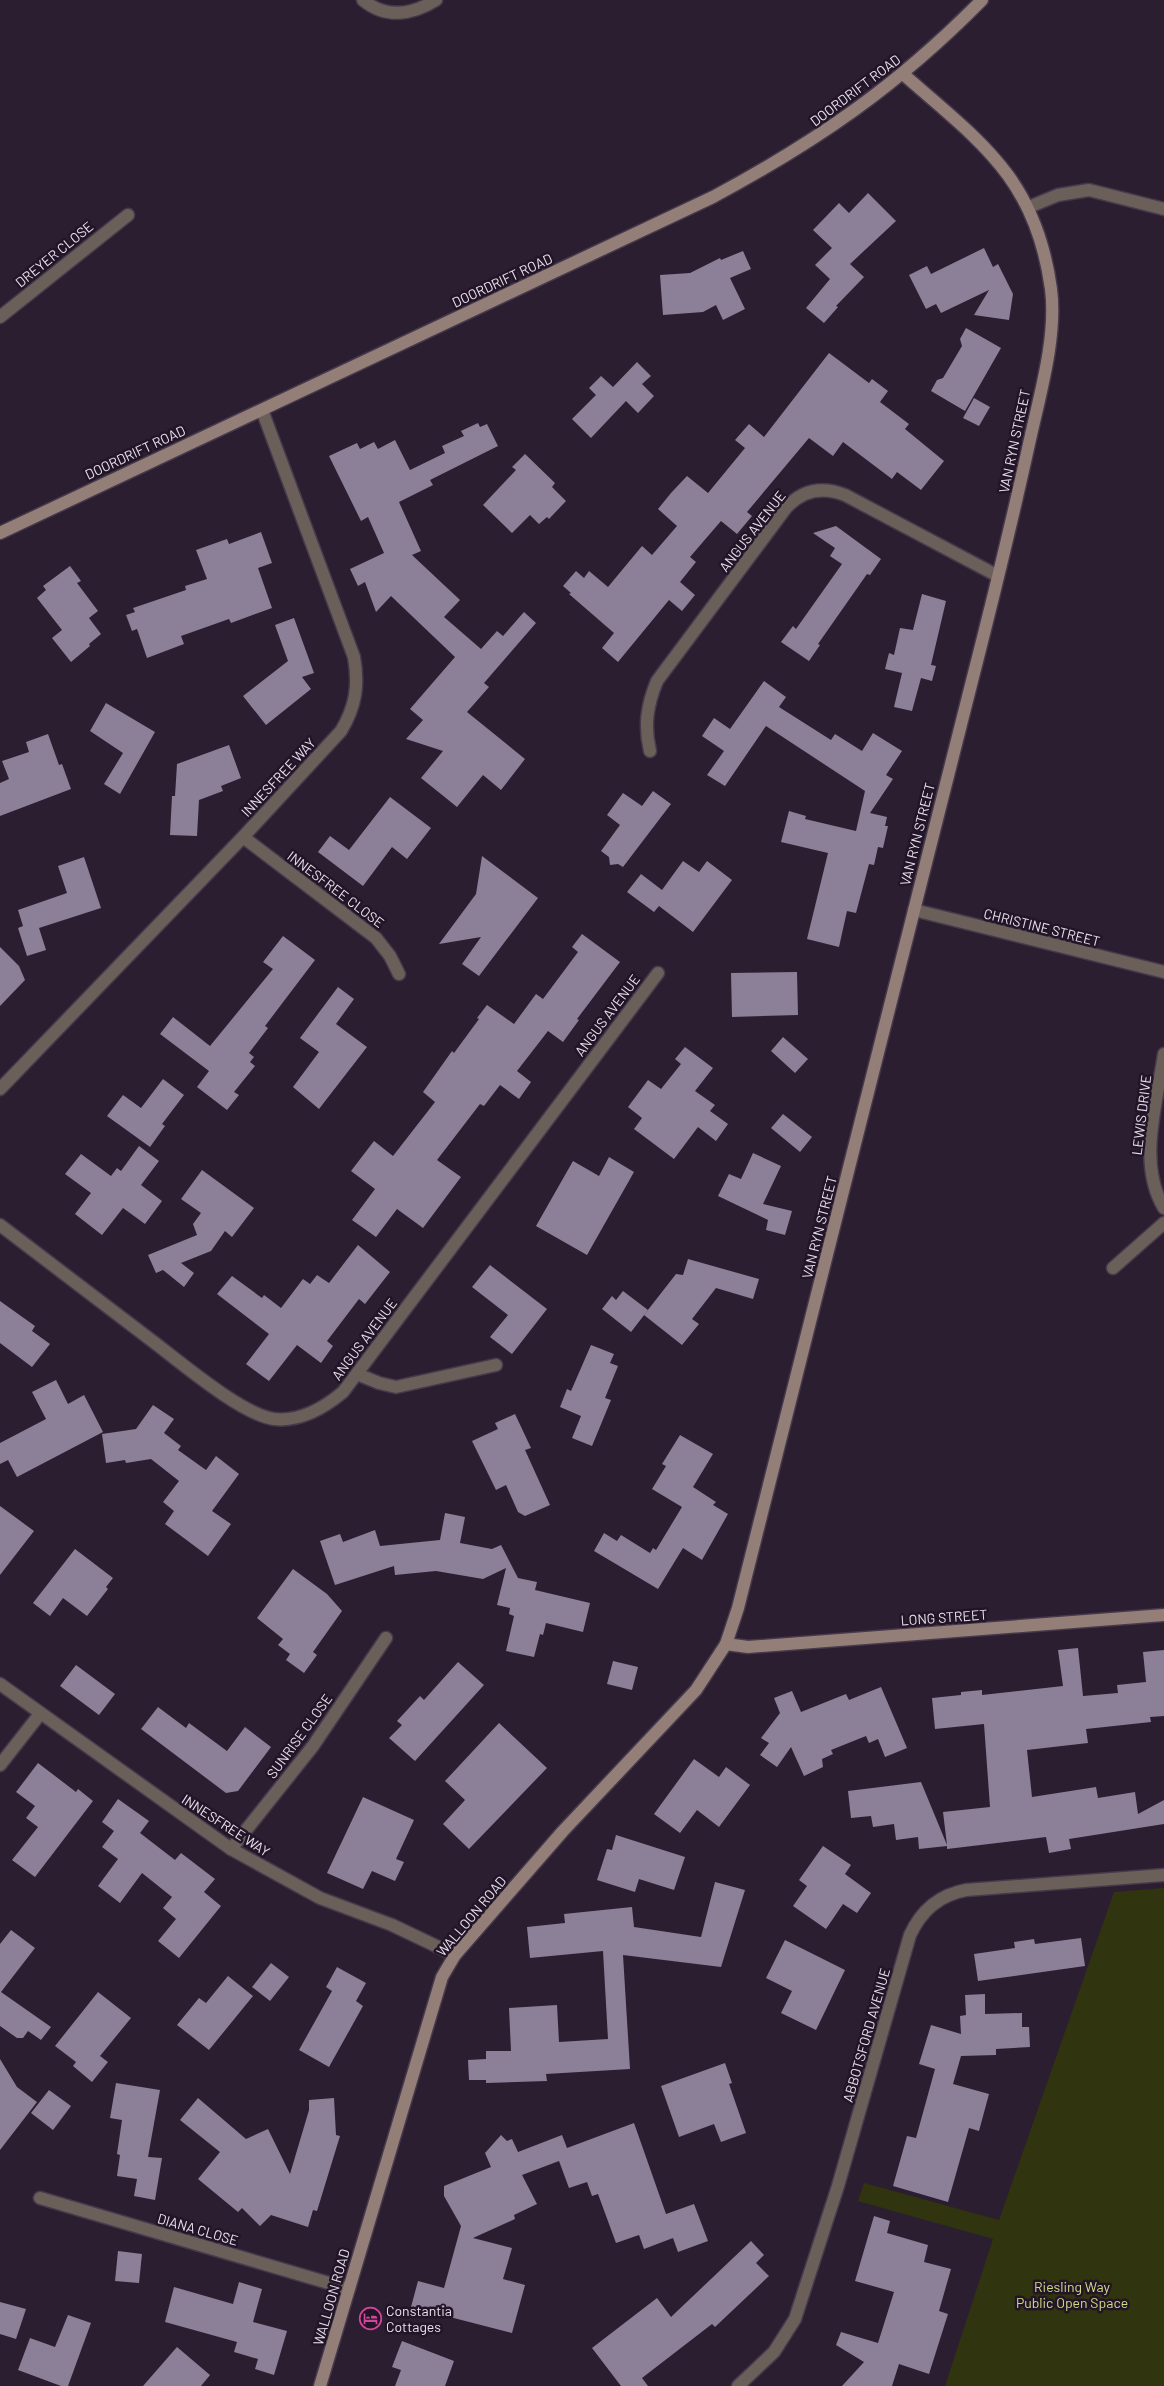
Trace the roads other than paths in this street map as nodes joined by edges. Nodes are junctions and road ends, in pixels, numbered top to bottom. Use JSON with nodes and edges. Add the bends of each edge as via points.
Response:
{"nodes":[{"id":1,"x":363,"y":0,"type":"edge"},
{"id":2,"x":436,"y":0,"type":"edge"},
{"id":3,"x":982,"y":0,"type":"edge"},
{"id":4,"x":903,"y":74,"type":"junction"},
{"id":5,"x":1029,"y":207,"type":"junction"},
{"id":6,"x":1164,"y":209,"type":"edge"},
{"id":7,"x":128,"y":215,"type":"dead end"},
{"id":8,"x":0,"y":317,"type":"edge"},
{"id":9,"x":262,"y":410,"type":"junction"},
{"id":10,"x":0,"y":533,"type":"edge"},
{"id":11,"x":998,"y":576,"type":"junction"},
{"id":12,"x":650,"y":752,"type":"dead end"},
{"id":13,"x":243,"y":837,"type":"junction"},
{"id":14,"x":914,"y":910,"type":"junction"},
{"id":15,"x":1164,"y":972,"type":"edge"},
{"id":16,"x":658,"y":973,"type":"dead end"},
{"id":17,"x":399,"y":974,"type":"dead end"},
{"id":18,"x":1164,"y":1054,"type":"edge"},
{"id":19,"x":0,"y":1089,"type":"edge"},
{"id":20,"x":1164,"y":1208,"type":"edge"},
{"id":21,"x":1164,"y":1223,"type":"edge"},
{"id":22,"x":0,"y":1225,"type":"edge"},
{"id":23,"x":1113,"y":1268,"type":"dead end"},
{"id":24,"x":496,"y":1365,"type":"dead end"},
{"id":25,"x":357,"y":1374,"type":"junction"},
{"id":26,"x":1164,"y":1614,"type":"edge"},
{"id":27,"x":386,"y":1638,"type":"dead end"},
{"id":28,"x":726,"y":1644,"type":"junction"},
{"id":29,"x":0,"y":1684,"type":"edge"},
{"id":30,"x":40,"y":1714,"type":"junction"},
{"id":31,"x":0,"y":1765,"type":"edge"},
{"id":32,"x":231,"y":1849,"type":"junction"},
{"id":33,"x":1164,"y":1875,"type":"edge"},
{"id":34,"x":455,"y":1955,"type":"junction"},
{"id":35,"x":40,"y":2198,"type":"dead end"},
{"id":36,"x":349,"y":2289,"type":"junction"},
{"id":37,"x":320,"y":2386,"type":"edge"},
{"id":38,"x":738,"y":2386,"type":"edge"}],
"edges":[{"from":1,"to":2,"type":"street","via":[[378,10],[402,14]]},
{"from":3,"to":4,"type":"street","name":"DOORDRIFT ROAD"},
{"from":4,"to":5,"type":"street","name":"VAN RYN STREET","via":[[992,154]]},
{"from":4,"to":9,"type":"street","name":"DOORDRIFT ROAD","via":[[807,144],[721,192]]},
{"from":5,"to":6,"type":"street","via":[[1058,194],[1089,190]]},
{"from":5,"to":11,"type":"street","name":"VAN RYN STREET","via":[[1040,233],[1052,295],[1049,342]]},
{"from":7,"to":8,"type":"street","name":"DREYER CLOSE"},
{"from":9,"to":10,"type":"street","name":"DOORDRIFT ROAD"},
{"from":9,"to":13,"type":"street","name":"INNESFREE WAY","via":[[347,636],[358,679],[351,714],[341,731]]},
{"from":11,"to":12,"type":"street","name":"ANGUS AVENUE","via":[[845,495],[816,490],[798,497],[786,508],[658,681],[648,709]]},
{"from":11,"to":14,"type":"street","name":"VAN RYN STREET"},
{"from":13,"to":17,"type":"street","name":"INNESFREE CLOSE","via":[[376,938]]},
{"from":13,"to":19,"type":"street","name":"INNESFREE WAY"},
{"from":14,"to":15,"type":"street","name":"CHRISTINE STREET"},
{"from":14,"to":28,"type":"street","name":"VAN RYN STREET","via":[[738,1608]]},
{"from":16,"to":25,"type":"street","name":"ANGUS AVENUE"},
{"from":18,"to":20,"type":"street","name":"LEWIS DRIVE","via":[[1149,1159],[1154,1184]]},
{"from":21,"to":23,"type":"street"},
{"from":22,"to":25,"type":"street","name":"ANGUS AVENUE","via":[[199,1377],[257,1415],[276,1419],[302,1416],[324,1408]]},
{"from":24,"to":25,"type":"street","via":[[396,1387]]},
{"from":26,"to":28,"type":"street","name":"LONG STREET","via":[[748,1647]]},
{"from":27,"to":32,"type":"street","name":"SUNRISE CLOSE","via":[[313,1746]]},
{"from":28,"to":34,"type":"street","name":"WALLOON ROAD","via":[[707,1677],[691,1696],[563,1831]]},
{"from":29,"to":30,"type":"street","name":"INNESFREE WAY"},
{"from":30,"to":31,"type":"street"},
{"from":30,"to":32,"type":"street","name":"INNESFREE WAY"},
{"from":32,"to":34,"type":"street","name":"INNESFREE WAY","via":[[320,1898],[392,1925]]},
{"from":33,"to":38,"type":"street","name":"ABBOTSFORD AVENUE","via":[[966,1890],[942,1898],[921,1915],[910,1935],[838,2186],[795,2319],[774,2352]]},
{"from":34,"to":36,"type":"street","name":"WALLOON ROAD","via":[[442,1977]]},
{"from":35,"to":36,"type":"street","name":"DIANA CLOSE"},
{"from":36,"to":37,"type":"street","name":"WALLOON ROAD"}]}
